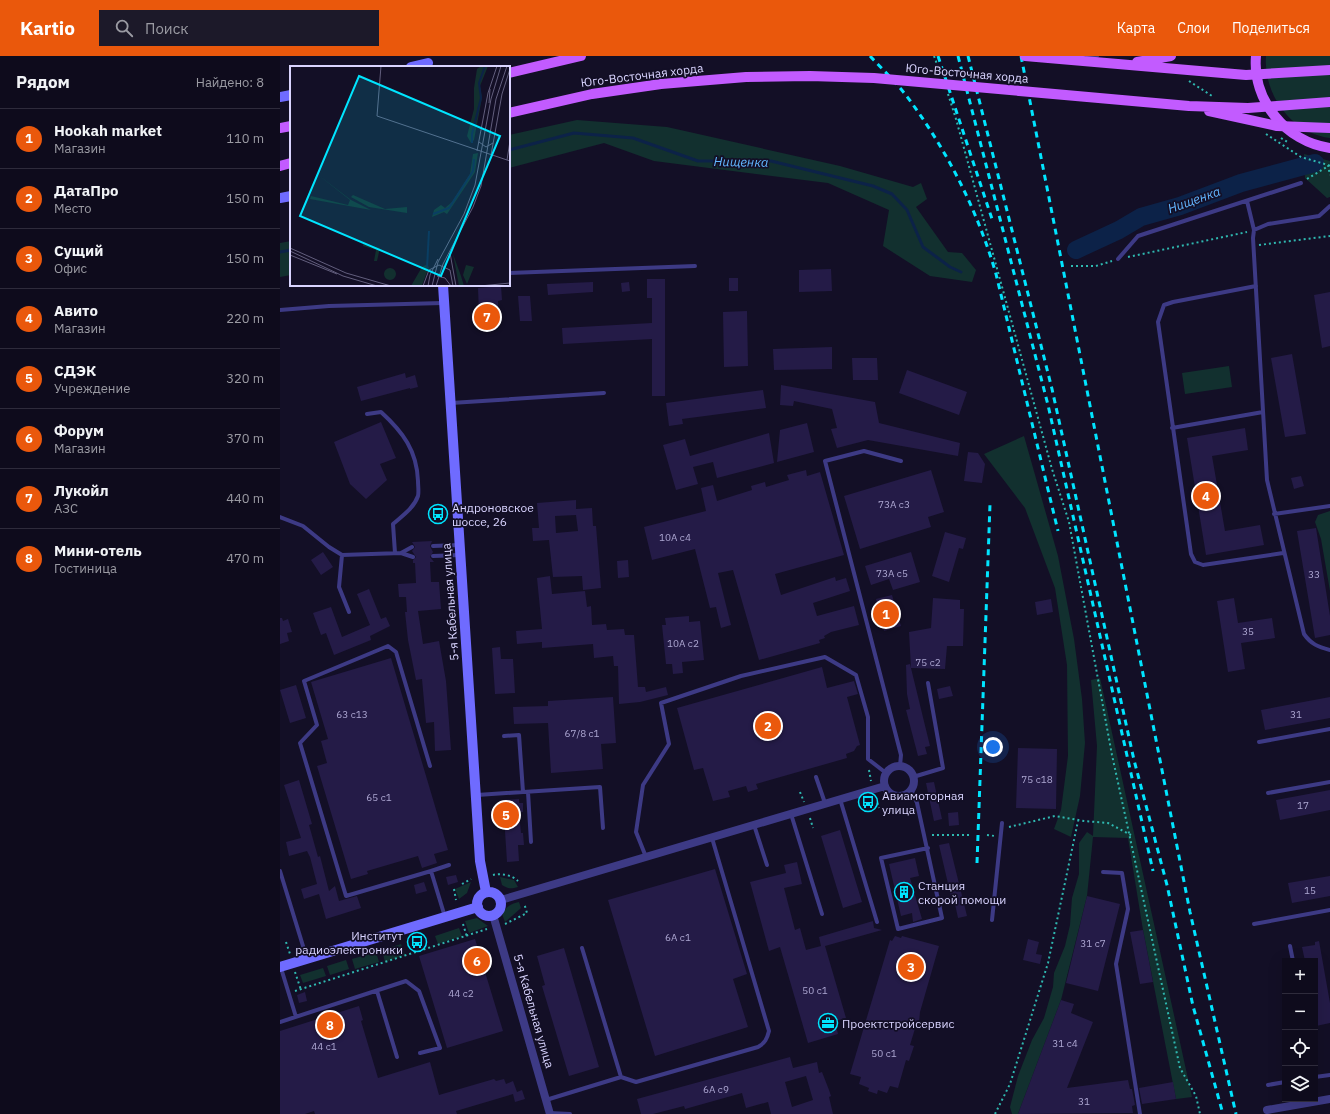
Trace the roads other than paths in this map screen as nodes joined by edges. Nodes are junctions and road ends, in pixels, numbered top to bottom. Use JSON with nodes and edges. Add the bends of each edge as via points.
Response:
{"nodes":[{"id":1,"x":581,"y":56,"type":"edge"},
{"id":2,"x":1025,"y":56,"type":"edge"},
{"id":3,"x":1088,"y":56,"type":"edge"},
{"id":4,"x":1097,"y":56,"type":"edge"},
{"id":5,"x":1171,"y":56,"type":"edge"},
{"id":6,"x":1256,"y":56,"type":"edge"},
{"id":7,"x":428,"y":62,"type":"edge"},
{"id":8,"x":1107,"y":64,"type":"junction"},
{"id":9,"x":414,"y":66,"type":"edge"},
{"id":10,"x":1330,"y":70,"type":"edge"},
{"id":11,"x":510,"y":73,"type":"edge"},
{"id":12,"x":290,"y":95,"type":"edge"},
{"id":13,"x":280,"y":97,"type":"edge"},
{"id":14,"x":1330,"y":102,"type":"edge"},
{"id":15,"x":1189,"y":106,"type":"junction"},
{"id":16,"x":510,"y":113,"type":"edge"},
{"id":17,"x":290,"y":126,"type":"edge"},
{"id":18,"x":280,"y":128,"type":"edge"},
{"id":19,"x":1330,"y":128,"type":"edge"},
{"id":20,"x":1330,"y":148,"type":"edge"},
{"id":21,"x":290,"y":163,"type":"edge"},
{"id":22,"x":280,"y":166,"type":"edge"},
{"id":23,"x":1301,"y":184,"type":"road end"},
{"id":24,"x":290,"y":196,"type":"edge"},
{"id":25,"x":280,"y":198,"type":"edge"},
{"id":26,"x":1247,"y":201,"type":"junction"},
{"id":27,"x":1330,"y":206,"type":"edge"},
{"id":28,"x":1254,"y":230,"type":"junction"},
{"id":29,"x":1118,"y":259,"type":"road end"},
{"id":30,"x":694,"y":266,"type":"dead end"},
{"id":31,"x":510,"y":273,"type":"edge"},
{"id":32,"x":443,"y":286,"type":"edge"},
{"id":33,"x":1256,"y":286,"type":"junction"},
{"id":34,"x":444,"y":303,"type":"junction"},
{"id":35,"x":280,"y":310,"type":"edge"},
{"id":36,"x":604,"y":393,"type":"dead end"},
{"id":37,"x":450,"y":403,"type":"junction"},
{"id":38,"x":1263,"y":412,"type":"junction"},
{"id":39,"x":367,"y":414,"type":"dead end"},
{"id":40,"x":1172,"y":428,"type":"junction"},
{"id":41,"x":901,"y":461,"type":"dead end"},
{"id":42,"x":1330,"y":506,"type":"edge"},
{"id":43,"x":1274,"y":514,"type":"junction"},
{"id":44,"x":280,"y":518,"type":"edge"},
{"id":45,"x":433,"y":546,"type":"dead end"},
{"id":46,"x":412,"y":547,"type":"dead end"},
{"id":47,"x":460,"y":550,"type":"junction"},
{"id":48,"x":395,"y":553,"type":"junction"},
{"id":49,"x":401,"y":553,"type":"junction"},
{"id":50,"x":1283,"y":553,"type":"junction"},
{"id":51,"x":342,"y":555,"type":"junction"},
{"id":52,"x":433,"y":556,"type":"dead end"},
{"id":53,"x":413,"y":557,"type":"dead end"},
{"id":54,"x":349,"y":612,"type":"dead end"},
{"id":55,"x":1330,"y":650,"type":"edge"},
{"id":56,"x":928,"y":683,"type":"dead end"},
{"id":57,"x":1330,"y":729,"type":"edge"},
{"id":58,"x":504,"y":736,"type":"dead end"},
{"id":59,"x":1259,"y":742,"type":"dead end"},
{"id":60,"x":430,"y":766,"type":"dead end"},
{"id":61,"x":900,"y":766,"type":"junction"},
{"id":62,"x":886,"y":773,"type":"junction"},
{"id":63,"x":816,"y":777,"type":"dead end"},
{"id":64,"x":913,"y":777,"type":"junction"},
{"id":65,"x":1330,"y":782,"type":"edge"},
{"id":66,"x":885,"y":786,"type":"junction"},
{"id":67,"x":911,"y":790,"type":"junction"},
{"id":68,"x":526,"y":792,"type":"junction"},
{"id":69,"x":1268,"y":793,"type":"dead end"},
{"id":70,"x":476,"y":795,"type":"junction"},
{"id":71,"x":840,"y":799,"type":"junction"},
{"id":72,"x":825,"y":804,"type":"junction"},
{"id":73,"x":791,"y":814,"type":"junction"},
{"id":74,"x":754,"y":825,"type":"junction"},
{"id":75,"x":1002,"y":826,"type":"road end"},
{"id":76,"x":603,"y":828,"type":"dead end"},
{"id":77,"x":712,"y":838,"type":"junction"},
{"id":78,"x":531,"y":842,"type":"dead end"},
{"id":79,"x":928,"y":848,"type":"junction"},
{"id":80,"x":646,"y":858,"type":"junction"},
{"id":81,"x":767,"y":865,"type":"dead end"},
{"id":82,"x":449,"y":866,"type":"dead end"},
{"id":83,"x":280,"y":871,"type":"edge"},
{"id":84,"x":431,"y":871,"type":"junction"},
{"id":85,"x":1103,"y":872,"type":"dead end"},
{"id":86,"x":486,"y":892,"type":"junction"},
{"id":87,"x":501,"y":900,"type":"junction"},
{"id":88,"x":478,"y":907,"type":"junction"},
{"id":89,"x":1330,"y":910,"type":"edge"},
{"id":90,"x":822,"y":914,"type":"dead end"},
{"id":91,"x":493,"y":915,"type":"junction"},
{"id":92,"x":445,"y":917,"type":"junction"},
{"id":93,"x":992,"y":920,"type":"dead end"},
{"id":94,"x":877,"y":922,"type":"dead end"},
{"id":95,"x":1254,"y":924,"type":"dead end"},
{"id":96,"x":1290,"y":946,"type":"dead end"},
{"id":97,"x":582,"y":948,"type":"dead end"},
{"id":98,"x":1292,"y":958,"type":"edge"},
{"id":99,"x":307,"y":959,"type":"junction"},
{"id":100,"x":280,"y":967,"type":"edge"},
{"id":101,"x":377,"y":991,"type":"junction"},
{"id":102,"x":296,"y":1017,"type":"junction"},
{"id":103,"x":280,"y":1022,"type":"edge"},
{"id":104,"x":420,"y":1053,"type":"dead end"},
{"id":105,"x":397,"y":1057,"type":"dead end"},
{"id":106,"x":1330,"y":1075,"type":"edge"},
{"id":107,"x":621,"y":1077,"type":"junction"},
{"id":108,"x":1318,"y":1077,"type":"edge"},
{"id":109,"x":1282,"y":1083,"type":"edge"},
{"id":110,"x":1268,"y":1085,"type":"dead end"},
{"id":111,"x":1330,"y":1099,"type":"edge"},
{"id":112,"x":546,"y":1100,"type":"junction"},
{"id":113,"x":1318,"y":1100,"type":"edge"},
{"id":114,"x":1301,"y":1102,"type":"edge"},
{"id":115,"x":1268,"y":1112,"type":"edge"},
{"id":116,"x":550,"y":1114,"type":"edge"},
{"id":117,"x":570,"y":1114,"type":"edge"},
{"id":118,"x":1140,"y":1114,"type":"edge"}],
"edges":[{"from":1,"to":11,"type":"main road"},
{"from":2,"to":8,"type":"main road","name":"Юго-Восточная хорда","bridge":true},
{"from":3,"to":4,"type":"lane"},
{"from":5,"to":8,"type":"main road","name":"Юго-Восточная хорда","bridge":true,"via":[[1143,62]]},
{"from":6,"to":20,"type":"main road","via":[[1258,84],[1274,116],[1302,139]]},
{"from":7,"to":9,"type":"street"},
{"from":8,"to":10,"type":"main road","name":"Юго-Восточная хорда","bridge":true,"via":[[1246,75]]},
{"from":12,"to":13,"type":"street"},
{"from":14,"to":15,"type":"main road","name":"Юго-Восточная хорда","bridge":true,"via":[[1248,108]]},
{"from":15,"to":16,"type":"main road","name":"Юго-Восточная хорда","bridge":true,"via":[[882,78],[810,76],[746,77],[662,84],[592,94]]},
{"from":15,"to":19,"type":"main road","bridge":true,"via":[[1277,126]]},
{"from":17,"to":18,"type":"main road"},
{"from":21,"to":22,"type":"main road"},
{"from":23,"to":26,"type":"lane"},
{"from":24,"to":25,"type":"street"},
{"from":26,"to":28,"type":"lane"},
{"from":26,"to":29,"type":"lane","via":[[1138,236]]},
{"from":27,"to":28,"type":"lane","via":[[1319,216],[1268,224]]},
{"from":28,"to":33,"type":"lane","via":[[1258,275]]},
{"from":30,"to":31,"type":"lane"},
{"from":32,"to":34,"type":"street","name":"5-я Кабельная улица"},
{"from":33,"to":38,"type":"lane"},
{"from":33,"to":40,"type":"lane","via":[[1164,305],[1158,322]]},
{"from":34,"to":35,"type":"lane"},
{"from":34,"to":37,"type":"street","name":"5-я Кабельная улица"},
{"from":36,"to":37,"type":"lane"},
{"from":37,"to":47,"type":"street","name":"5-я Кабельная улица"},
{"from":38,"to":40,"type":"lane"},
{"from":38,"to":43,"type":"lane","via":[[1267,480]]},
{"from":39,"to":48,"type":"lane","via":[[382,412],[397,426],[411,446],[417,467],[418,495],[413,505],[393,524]]},
{"from":40,"to":50,"type":"lane","via":[[1188,542],[1195,562],[1203,565]]},
{"from":41,"to":61,"type":"lane","via":[[864,451],[825,461],[900,755]]},
{"from":42,"to":43,"type":"lane"},
{"from":43,"to":50,"type":"lane"},
{"from":44,"to":51,"type":"lane","via":[[303,526]]},
{"from":45,"to":47,"type":"lane"},
{"from":46,"to":49,"type":"lane"},
{"from":47,"to":52,"type":"lane"},
{"from":47,"to":70,"type":"street","name":"5-я Кабельная улица"},
{"from":48,"to":49,"type":"lane"},
{"from":48,"to":51,"type":"lane"},
{"from":49,"to":53,"type":"lane"},
{"from":50,"to":55,"type":"lane","via":[[1304,634],[1308,641],[1317,647]]},
{"from":51,"to":54,"type":"lane","via":[[339,587]]},
{"from":56,"to":64,"type":"lane","via":[[943,768]]},
{"from":57,"to":59,"type":"lane"},
{"from":58,"to":68,"type":"lane","via":[[519,735]]},
{"from":60,"to":84,"type":"lane","via":[[396,652],[388,646],[304,681],[317,725],[300,743],[346,896]]},
{"from":61,"to":62,"type":"street"},
{"from":61,"to":64,"type":"street","via":[[907,768]]},
{"from":62,"to":66,"type":"street"},
{"from":62,"to":80,"type":"lane","via":[[868,759],[868,717],[856,675],[825,656],[742,676],[661,703],[669,744],[643,785],[636,832]]},
{"from":63,"to":72,"type":"lane"},
{"from":64,"to":67,"type":"street","via":[[914,784]]},
{"from":65,"to":69,"type":"lane"},
{"from":66,"to":67,"type":"street","via":[[894,795],[904,795]]},
{"from":66,"to":71,"type":"street"},
{"from":67,"to":79,"type":"lane","via":[[917,803]]},
{"from":68,"to":70,"type":"lane"},
{"from":68,"to":76,"type":"lane","via":[[600,786]]},
{"from":68,"to":78,"type":"lane"},
{"from":70,"to":86,"type":"street","name":"5-я Кабельная улица","via":[[480,861]]},
{"from":71,"to":72,"type":"street"},
{"from":71,"to":94,"type":"lane"},
{"from":72,"to":73,"type":"street"},
{"from":73,"to":74,"type":"street"},
{"from":73,"to":90,"type":"lane"},
{"from":74,"to":77,"type":"street"},
{"from":74,"to":81,"type":"lane"},
{"from":75,"to":93,"type":"lane"},
{"from":77,"to":80,"type":"street"},
{"from":77,"to":107,"type":"lane","via":[[769,1031],[768,1037],[764,1044],[758,1047],[636,1082]]},
{"from":79,"to":79,"type":"lane","via":[[942,918],[898,929],[881,858]]},
{"from":80,"to":87,"type":"street"},
{"from":82,"to":84,"type":"lane"},
{"from":83,"to":99,"type":"lane"},
{"from":84,"to":92,"type":"lane"},
{"from":85,"to":118,"type":"lane","via":[[1122,873],[1128,909],[1116,964]]},
{"from":86,"to":87,"type":"street","via":[[493,892]]},
{"from":86,"to":88,"type":"street","via":[[480,896]]},
{"from":87,"to":91,"type":"street","via":[[499,911]]},
{"from":88,"to":91,"type":"street","via":[[485,915]]},
{"from":88,"to":92,"type":"street"},
{"from":89,"to":95,"type":"lane"},
{"from":91,"to":112,"type":"street","name":"5-я Кабельная улица"},
{"from":92,"to":99,"type":"street"},
{"from":96,"to":98,"type":"lane"},
{"from":97,"to":107,"type":"lane"},
{"from":99,"to":100,"type":"street"},
{"from":100,"to":102,"type":"lane"},
{"from":101,"to":102,"type":"lane"},
{"from":101,"to":104,"type":"lane","via":[[406,981],[419,991],[440,1048]]},
{"from":101,"to":105,"type":"lane"},
{"from":102,"to":103,"type":"lane"},
{"from":106,"to":108,"type":"lane"},
{"from":107,"to":112,"type":"lane"},
{"from":109,"to":110,"type":"lane"},
{"from":111,"to":113,"type":"street"},
{"from":112,"to":116,"type":"street","name":"5-я Кабельная улица"},
{"from":114,"to":115,"type":"street"},
{"from":116,"to":117,"type":"lane"}]}
